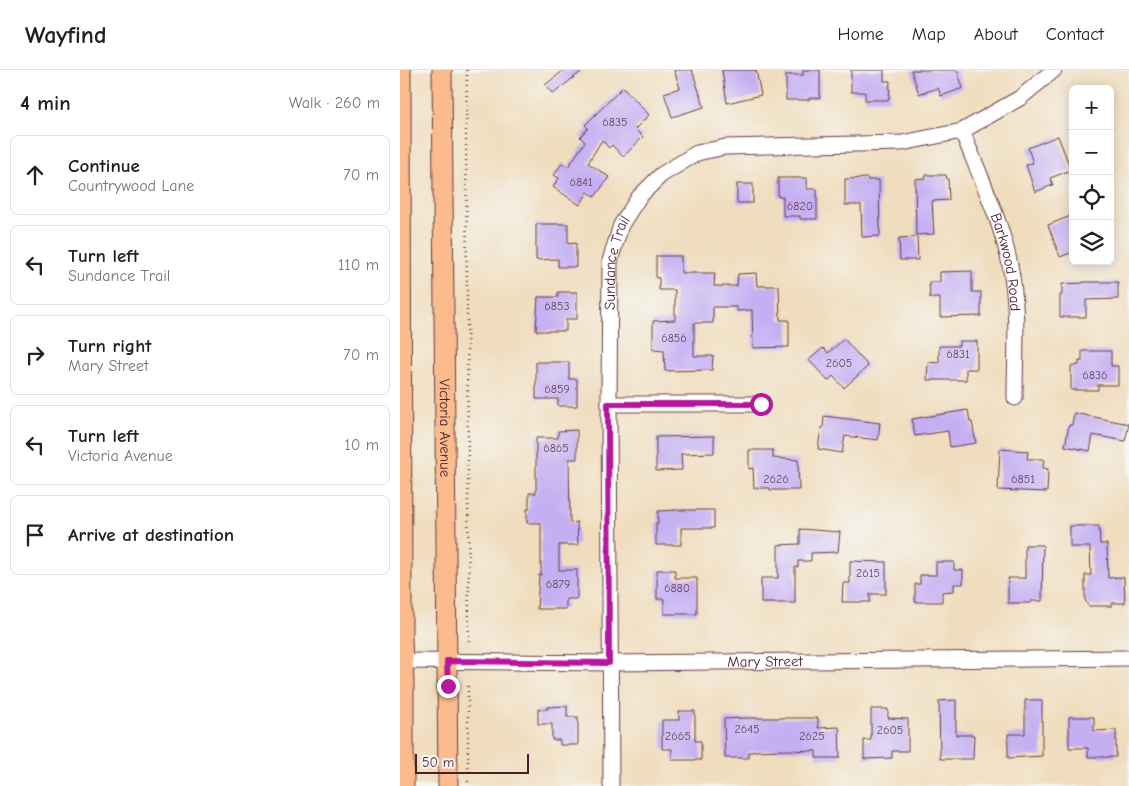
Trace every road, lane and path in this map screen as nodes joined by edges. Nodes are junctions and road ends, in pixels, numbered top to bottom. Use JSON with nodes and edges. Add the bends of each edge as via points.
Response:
{"nodes":[{"id":1,"x":401,"y":70,"type":"edge"},
{"id":2,"x":442,"y":70,"type":"edge"},
{"id":3,"x":468,"y":70,"type":"edge"},
{"id":4,"x":1054,"y":70,"type":"edge"},
{"id":5,"x":962,"y":131,"type":"junction"},
{"id":6,"x":400,"y":151,"type":"edge"},
{"id":7,"x":401,"y":383,"type":"edge"},
{"id":8,"x":1015,"y":398,"type":"dead end"},
{"id":9,"x":608,"y":404,"type":"junction"},
{"id":10,"x":761,"y":404,"type":"dead end"},
{"id":11,"x":469,"y":644,"type":"dead end"},
{"id":12,"x":1129,"y":658,"type":"edge"},
{"id":13,"x":401,"y":661,"type":"edge"},
{"id":14,"x":447,"y":661,"type":"junction"},
{"id":15,"x":609,"y":663,"type":"junction"},
{"id":16,"x":468,"y":686,"type":"dead end"},
{"id":17,"x":404,"y":786,"type":"edge"},
{"id":18,"x":448,"y":786,"type":"edge"},
{"id":19,"x":468,"y":786,"type":"edge"},
{"id":20,"x":611,"y":786,"type":"edge"}],
"edges":[{"from":1,"to":6,"type":"main road"},
{"from":2,"to":14,"type":"main road","name":"Victoria Avenue"},
{"from":3,"to":11,"type":"path"},
{"from":4,"to":5,"type":"street","name":"Sundance Trail","via":[[1020,98]]},
{"from":5,"to":8,"type":"street","name":"Barkwood Road","via":[[1005,243],[1010,267],[1014,303]]},
{"from":5,"to":9,"type":"street","name":"Sundance Trail","via":[[902,142],[725,147],[697,153],[661,174],[639,197],[621,225],[610,261]]},
{"from":6,"to":7,"type":"main road"},
{"from":7,"to":13,"type":"main road"},
{"from":9,"to":10,"type":"street"},
{"from":9,"to":15,"type":"street","name":"Sundance Trail"},
{"from":12,"to":15,"type":"street","name":"Mary Street"},
{"from":13,"to":14,"type":"street","name":"Mary Street"},
{"from":13,"to":17,"type":"main road"},
{"from":14,"to":15,"type":"street","name":"Mary Street"},
{"from":14,"to":18,"type":"main road","name":"Victoria Avenue"},
{"from":15,"to":20,"type":"street","name":"Sundance Trail"},
{"from":16,"to":19,"type":"path"}]}
